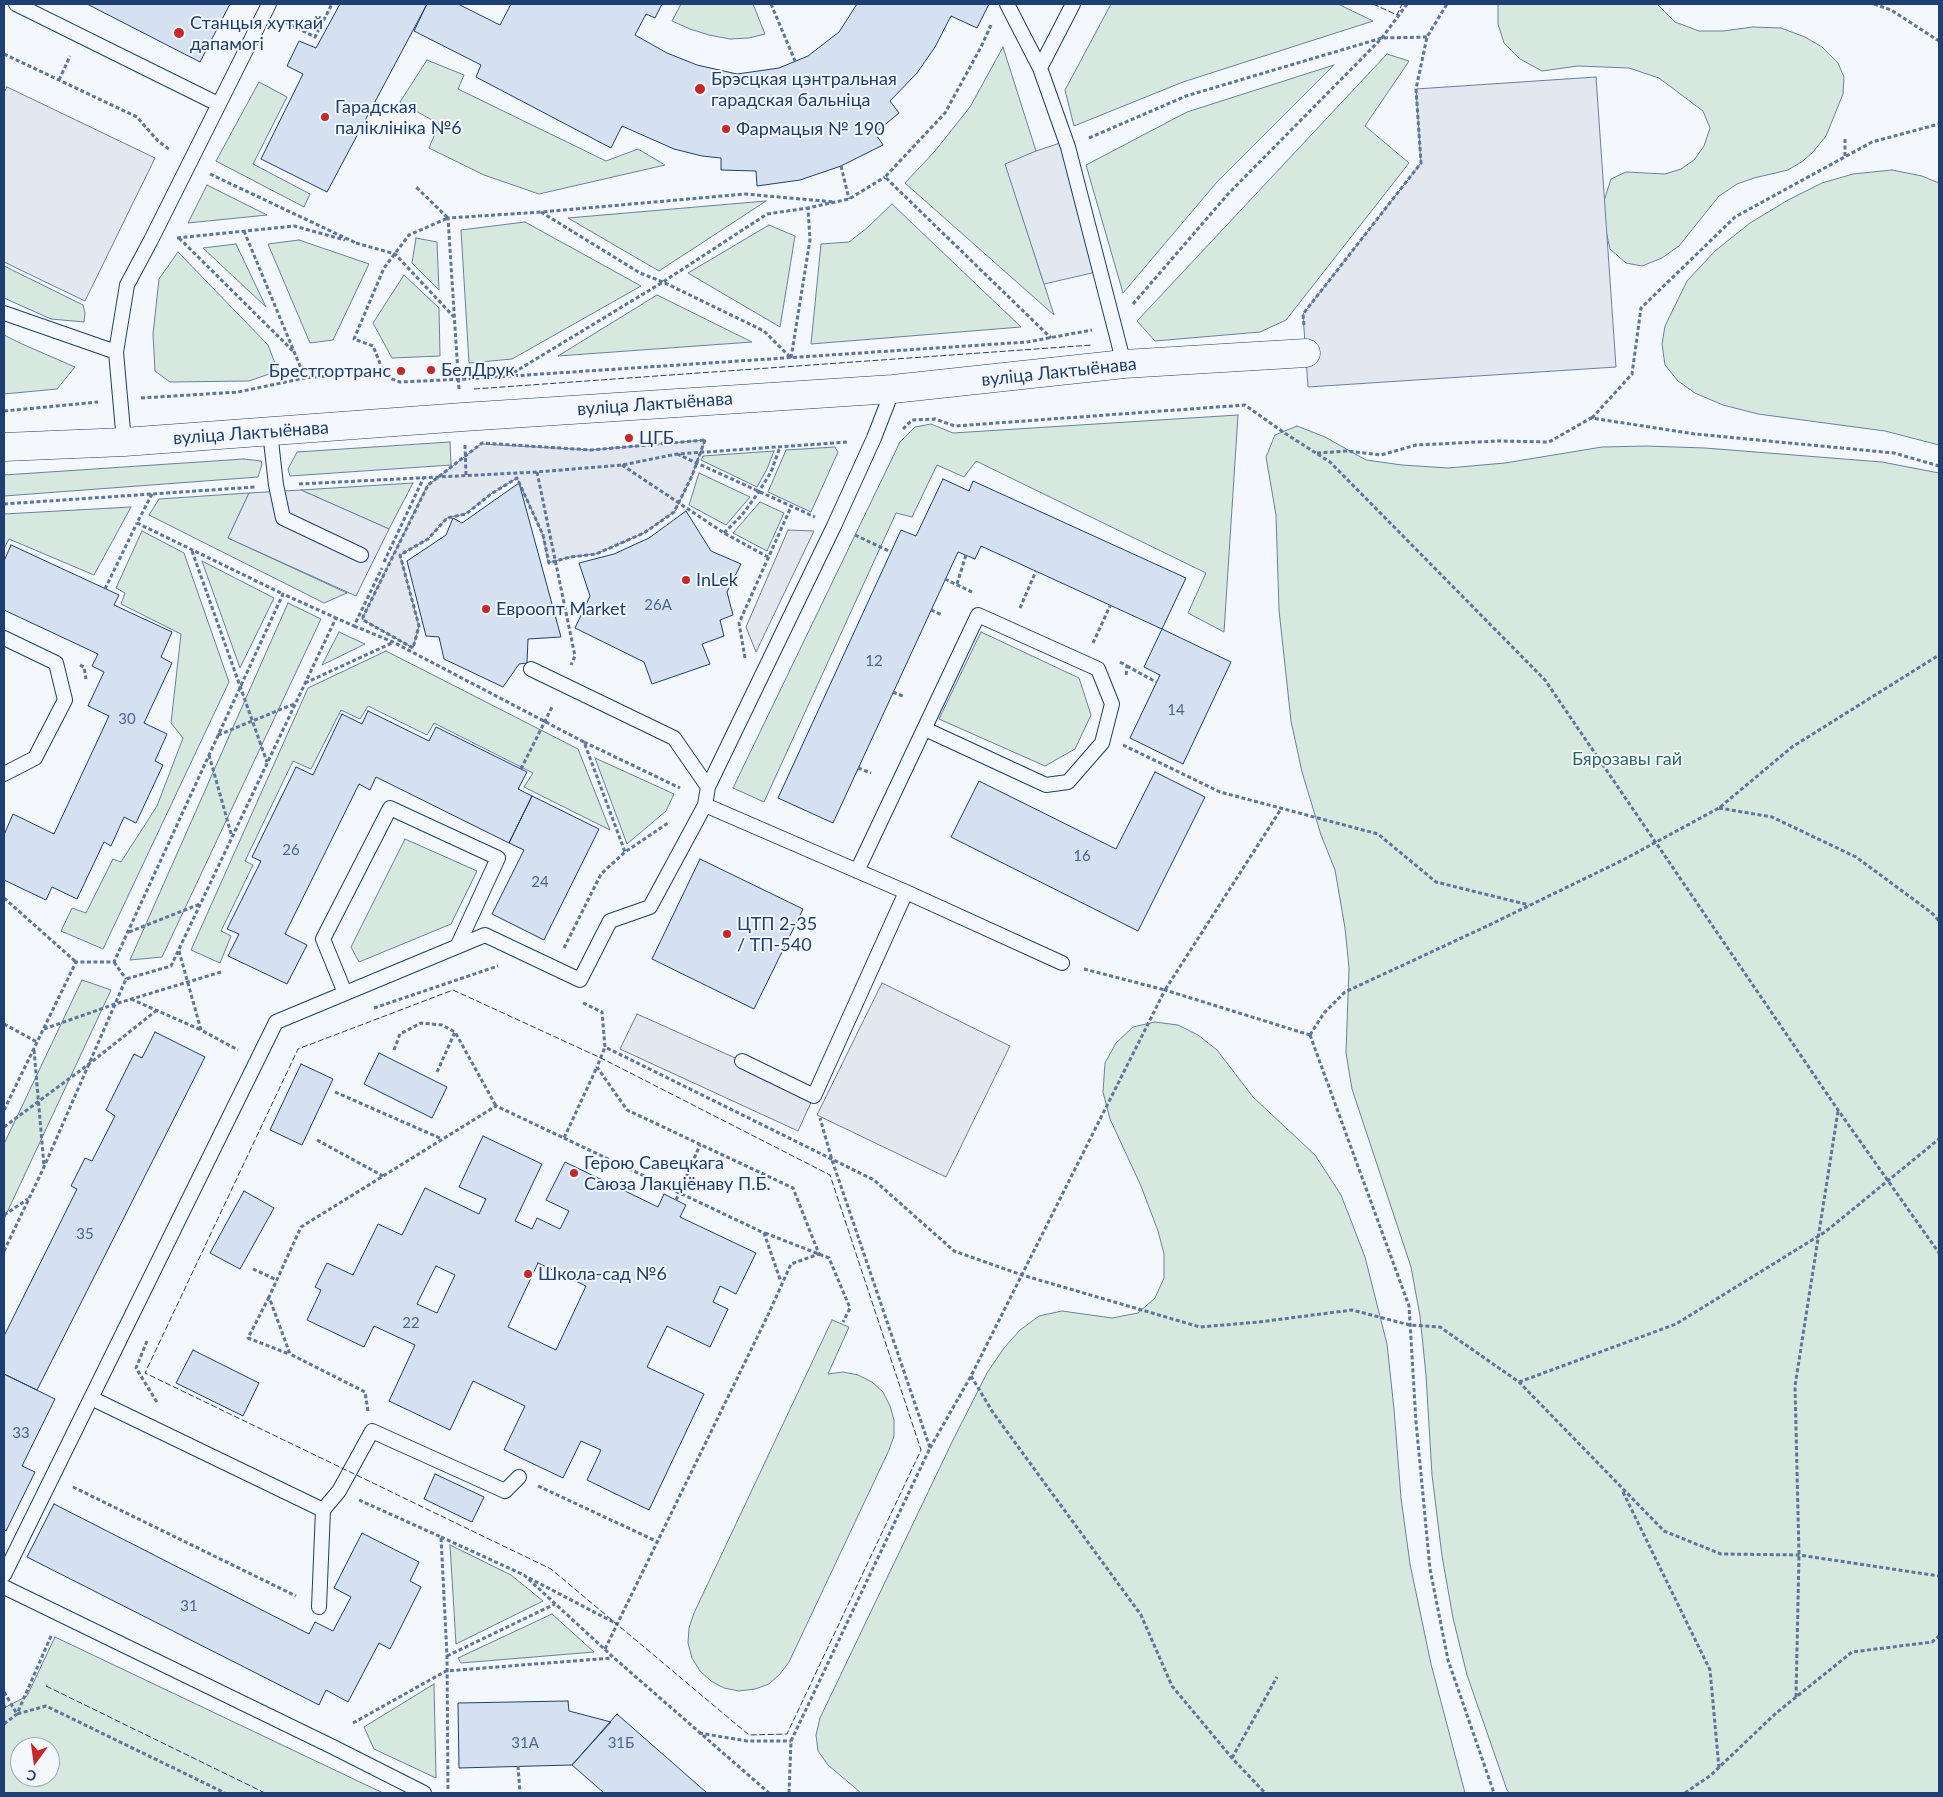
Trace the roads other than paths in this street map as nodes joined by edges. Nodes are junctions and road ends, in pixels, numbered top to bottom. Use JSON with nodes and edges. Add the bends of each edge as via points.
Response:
{"nodes":[{"id":1,"x":16,"y":4,"type":"edge"},
{"id":2,"x":1007,"y":4,"type":"edge"},
{"id":3,"x":1073,"y":4,"type":"edge"},
{"id":4,"x":267,"y":8,"type":"edge"},
{"id":5,"x":1040,"y":68,"type":"junction"},
{"id":6,"x":218,"y":104,"type":"junction"},
{"id":7,"x":4,"y":313,"type":"edge"},
{"id":8,"x":116,"y":352,"type":"junction"},
{"id":9,"x":1306,"y":353,"type":"road end"},
{"id":10,"x":1124,"y":364,"type":"junction"},
{"id":11,"x":893,"y":389,"type":"junction"},
{"id":12,"x":270,"y":432,"type":"junction"},
{"id":13,"x":124,"y":442,"type":"junction"},
{"id":14,"x":4,"y":448,"type":"edge"},
{"id":15,"x":361,"y":555,"type":"dead end"},
{"id":16,"x":4,"y":638,"type":"edge"},
{"id":17,"x":530,"y":669,"type":"dead end"},
{"id":18,"x":924,"y":729,"type":"junction"},
{"id":19,"x":4,"y":774,"type":"edge"},
{"id":20,"x":708,"y":787,"type":"junction"},
{"id":21,"x":705,"y":805,"type":"junction"},
{"id":22,"x":857,"y":870,"type":"junction"},
{"id":23,"x":906,"y":892,"type":"junction"},
{"id":24,"x":458,"y":946,"type":"junction"},
{"id":25,"x":1062,"y":963,"type":"road end"},
{"id":26,"x":345,"y":993,"type":"junction"},
{"id":27,"x":742,"y":1061,"type":"dead end"},
{"id":28,"x":91,"y":1398,"type":"junction"},
{"id":29,"x":519,"y":1477,"type":"road end"},
{"id":30,"x":323,"y":1510,"type":"junction"},
{"id":31,"x":4,"y":1575,"type":"edge"},
{"id":32,"x":4,"y":1587,"type":"edge"},
{"id":33,"x":319,"y":1607,"type":"road end"},
{"id":34,"x":424,"y":1793,"type":"edge"}],
"edges":[{"from":1,"to":6,"type":"lane"},
{"from":2,"to":5,"type":"lane"},
{"from":3,"to":5,"type":"lane"},
{"from":4,"to":6,"type":"lane"},
{"from":5,"to":10,"type":"lane","via":[[1068,147]]},
{"from":6,"to":8,"type":"lane","via":[[127,285]]},
{"from":7,"to":8,"type":"lane"},
{"from":8,"to":13,"type":"lane"},
{"from":9,"to":10,"type":"street","name":"вуліца Лактыёнава"},
{"from":10,"to":11,"type":"street","name":"вуліца Лактыёнава"},
{"from":11,"to":12,"type":"street","name":"вуліца Лактыёнава","via":[[463,416]]},
{"from":11,"to":20,"type":"lane","via":[[834,526]]},
{"from":12,"to":13,"type":"street","name":"вуліца Лактыёнава"},
{"from":12,"to":15,"type":"lane","via":[[283,518]]},
{"from":13,"to":14,"type":"street","name":"вуліца Лактыёнава"},
{"from":16,"to":19,"type":"lane","via":[[56,663],[65,700],[35,758]]},
{"from":17,"to":20,"type":"lane","via":[[674,738]]},
{"from":18,"to":18,"type":"lane","via":[[978,616],[1098,669],[1112,704],[1102,743],[1068,782],[1046,785]]},
{"from":18,"to":22,"type":"lane"},
{"from":20,"to":21,"type":"lane"},
{"from":21,"to":22,"type":"lane"},
{"from":21,"to":24,"type":"lane","via":[[650,907],[610,920],[580,980],[485,935]]},
{"from":22,"to":23,"type":"lane"},
{"from":23,"to":25,"type":"lane"},
{"from":23,"to":27,"type":"lane","via":[[814,1096]]},
{"from":24,"to":26,"type":"lane"},
{"from":24,"to":26,"type":"lane","via":[[498,858],[390,808],[323,938]]},
{"from":26,"to":28,"type":"lane","via":[[276,1022]]},
{"from":28,"to":30,"type":"lane"},
{"from":28,"to":31,"type":"lane"},
{"from":29,"to":30,"type":"lane","via":[[505,1491],[372,1432],[338,1491]]},
{"from":30,"to":33,"type":"lane"},
{"from":32,"to":34,"type":"lane"}]}
